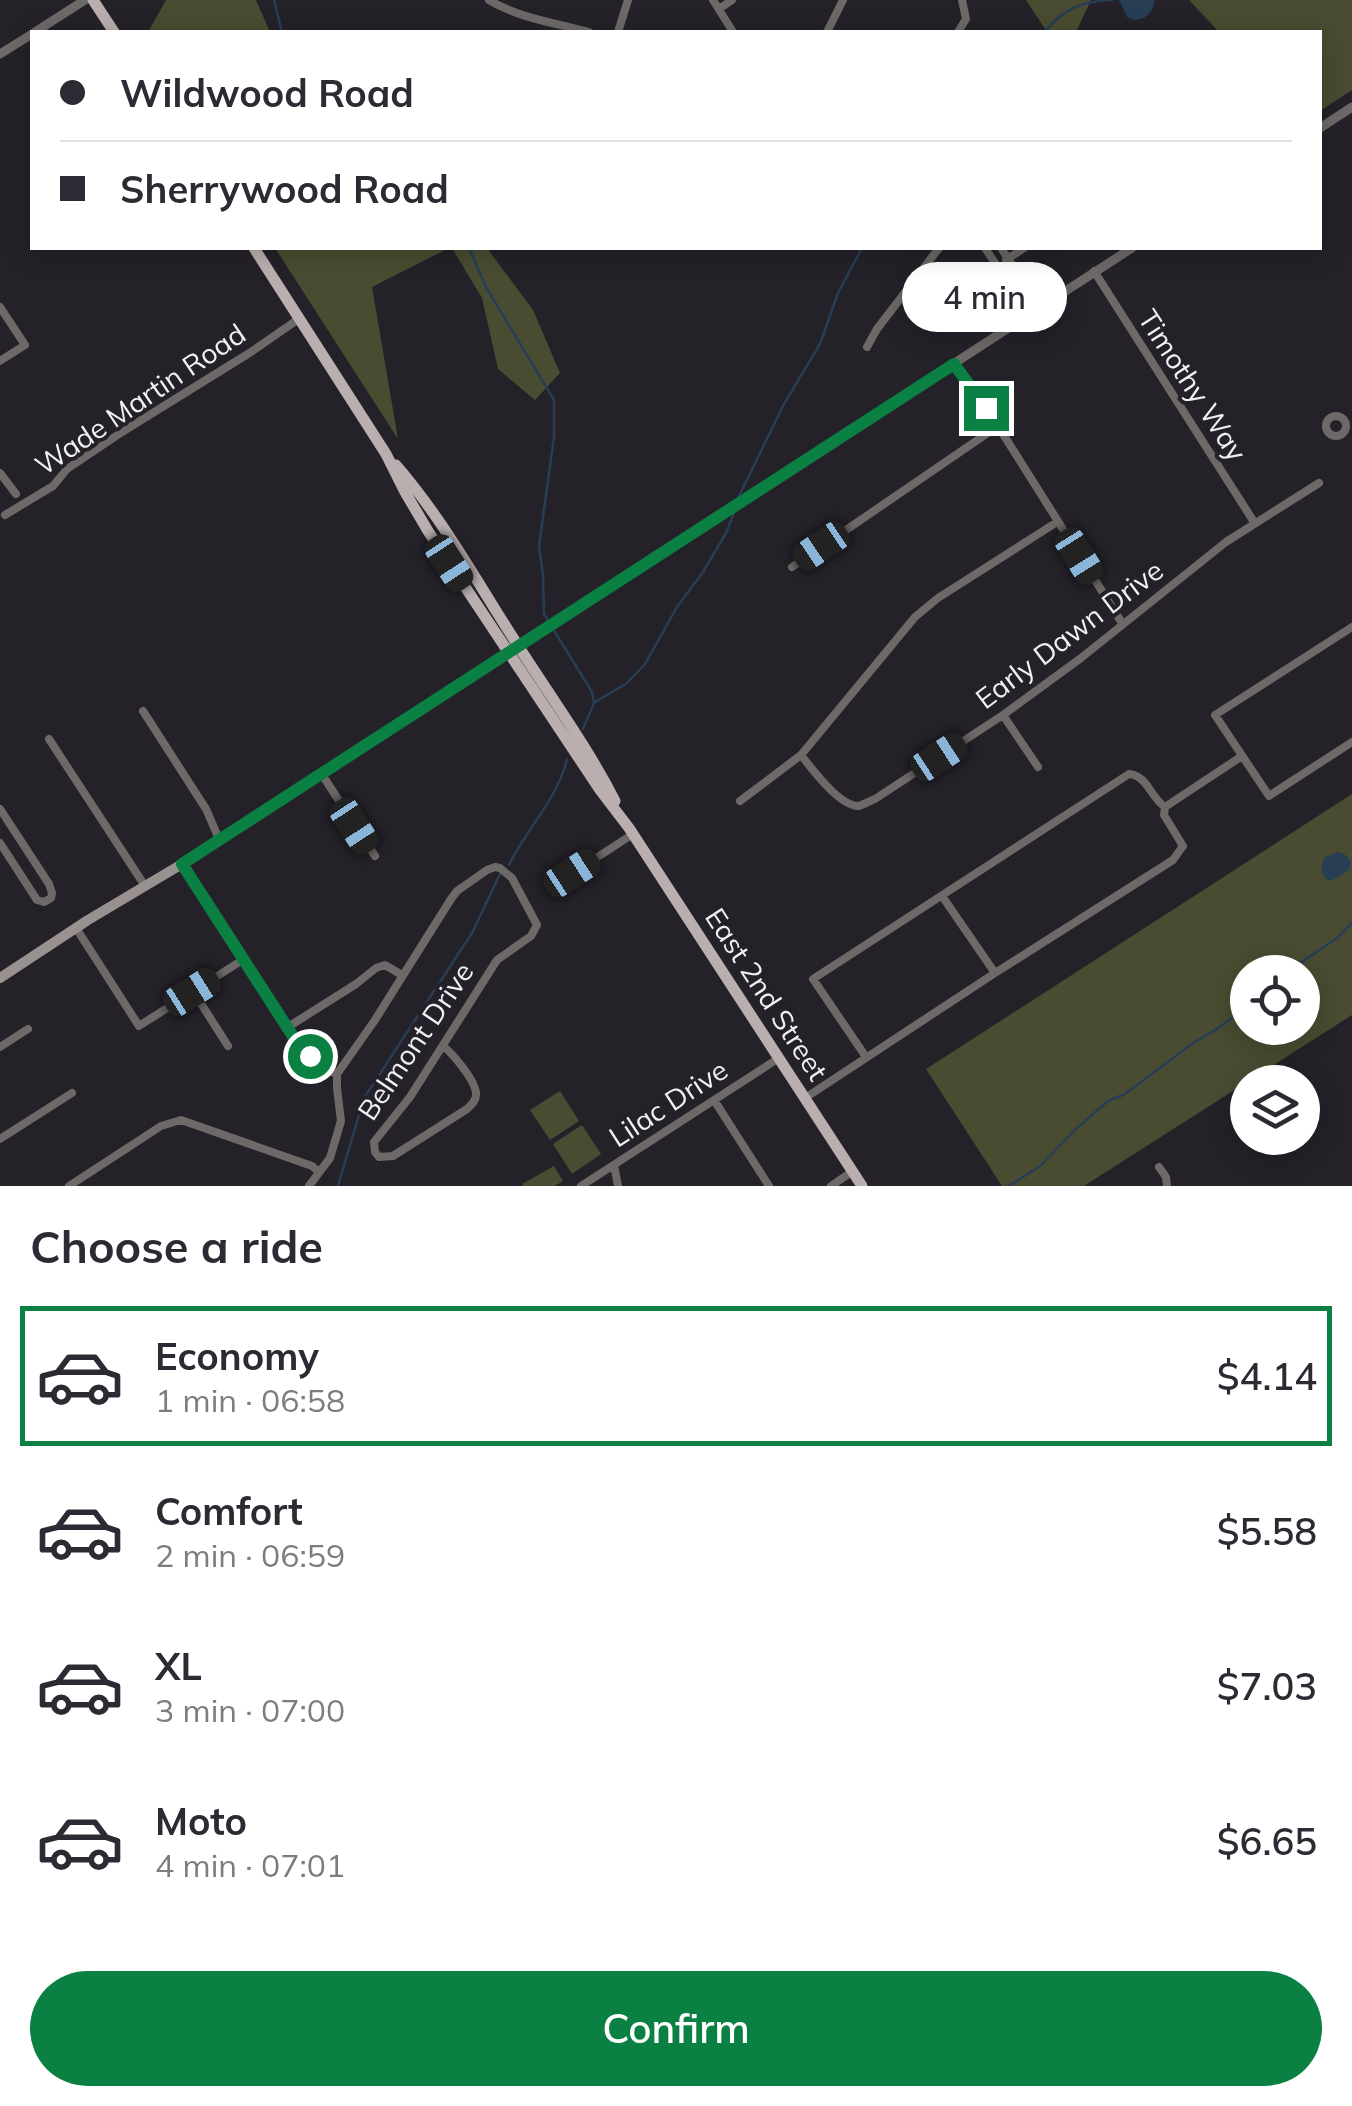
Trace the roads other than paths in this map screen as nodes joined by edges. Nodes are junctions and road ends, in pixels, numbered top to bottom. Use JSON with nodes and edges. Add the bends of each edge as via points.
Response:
{"nodes":[{"id":1,"x":85,"y":0,"type":"edge"},
{"id":2,"x":93,"y":0,"type":"edge"},
{"id":3,"x":488,"y":0,"type":"edge"},
{"id":4,"x":628,"y":0,"type":"edge"},
{"id":5,"x":732,"y":0,"type":"edge"},
{"id":6,"x":843,"y":0,"type":"edge"},
{"id":7,"x":962,"y":0,"type":"edge"},
{"id":8,"x":716,"y":4,"type":"edge"},
{"id":9,"x":39,"y":30,"type":"edge"},
{"id":10,"x":113,"y":30,"type":"edge"},
{"id":11,"x":582,"y":30,"type":"edge"},
{"id":12,"x":619,"y":30,"type":"edge"},
{"id":13,"x":733,"y":30,"type":"edge"},
{"id":14,"x":828,"y":30,"type":"edge"},
{"id":15,"x":959,"y":30,"type":"edge"},
{"id":16,"x":30,"y":35,"type":"edge"},
{"id":17,"x":0,"y":54,"type":"edge"},
{"id":18,"x":1352,"y":107,"type":"edge"},
{"id":19,"x":1322,"y":127,"type":"edge"},
{"id":20,"x":255,"y":250,"type":"edge"},
{"id":21,"x":937,"y":250,"type":"edge"},
{"id":22,"x":987,"y":250,"type":"edge"},
{"id":23,"x":1002,"y":250,"type":"edge"},
{"id":24,"x":1021,"y":250,"type":"edge"},
{"id":25,"x":1129,"y":250,"type":"edge"},
{"id":26,"x":1008,"y":258,"type":"junction"},
{"id":27,"x":998,"y":265,"type":"junction"},
{"id":28,"x":1094,"y":271,"type":"junction"},
{"id":29,"x":916,"y":277,"type":"junction"},
{"id":30,"x":941,"y":296,"type":"dead end"},
{"id":31,"x":1040,"y":306,"type":"junction"},
{"id":32,"x":0,"y":307,"type":"edge"},
{"id":33,"x":1028,"y":314,"type":"junction"},
{"id":34,"x":300,"y":318,"type":"junction"},
{"id":35,"x":867,"y":347,"type":"dead end"},
{"id":36,"x":0,"y":362,"type":"edge"},
{"id":37,"x":954,"y":364,"type":"junction"},
{"id":38,"x":1352,"y":412,"type":"edge"},
{"id":39,"x":1344,"y":419,"type":"dead end"},
{"id":40,"x":998,"y":426,"type":"junction"},
{"id":41,"x":386,"y":454,"type":"junction"},
{"id":42,"x":0,"y":473,"type":"edge"},
{"id":43,"x":1319,"y":483,"type":"dead end"},
{"id":44,"x":16,"y":494,"type":"dead end"},
{"id":45,"x":6,"y":515,"type":"dead end"},
{"id":46,"x":1058,"y":522,"type":"junction"},
{"id":47,"x":1254,"y":522,"type":"junction"},
{"id":48,"x":428,"y":531,"type":"junction"},
{"id":49,"x":461,"y":556,"type":"junction"},
{"id":50,"x":792,"y":566,"type":"dead end"},
{"id":51,"x":1122,"y":623,"type":"junction"},
{"id":52,"x":1352,"y":626,"type":"edge"},
{"id":53,"x":513,"y":650,"type":"junction"},
{"id":54,"x":142,"y":711,"type":"dead end"},
{"id":55,"x":1003,"y":715,"type":"junction"},
{"id":56,"x":50,"y":739,"type":"dead end"},
{"id":57,"x":1352,"y":742,"type":"edge"},
{"id":58,"x":801,"y":755,"type":"junction"},
{"id":59,"x":1242,"y":756,"type":"junction"},
{"id":60,"x":1038,"y":768,"type":"dead end"},
{"id":61,"x":321,"y":773,"type":"junction"},
{"id":62,"x":740,"y":801,"type":"dead end"},
{"id":63,"x":1165,"y":808,"type":"junction"},
{"id":64,"x":0,"y":809,"type":"edge"},
{"id":65,"x":631,"y":831,"type":"junction"},
{"id":66,"x":219,"y":839,"type":"junction"},
{"id":67,"x":2,"y":849,"type":"edge"},
{"id":68,"x":374,"y":856,"type":"dead end"},
{"id":69,"x":182,"y":864,"type":"junction"},
{"id":70,"x":572,"y":873,"type":"dead end"},
{"id":71,"x":145,"y":886,"type":"junction"},
{"id":72,"x":942,"y":896,"type":"junction"},
{"id":73,"x":76,"y":928,"type":"junction"},
{"id":74,"x":244,"y":959,"type":"junction"},
{"id":75,"x":994,"y":973,"type":"junction"},
{"id":76,"x":402,"y":976,"type":"junction"},
{"id":77,"x":0,"y":978,"type":"edge"},
{"id":78,"x":192,"y":992,"type":"junction"},
{"id":79,"x":288,"y":1027,"type":"junction"},
{"id":80,"x":28,"y":1030,"type":"dead end"},
{"id":81,"x":228,"y":1046,"type":"dead end"},
{"id":82,"x":443,"y":1046,"type":"junction"},
{"id":83,"x":0,"y":1047,"type":"edge"},
{"id":84,"x":866,"y":1057,"type":"junction"},
{"id":85,"x":779,"y":1058,"type":"junction"},
{"id":86,"x":338,"y":1074,"type":"junction"},
{"id":87,"x":72,"y":1093,"type":"dead end"},
{"id":88,"x":805,"y":1098,"type":"junction"},
{"id":89,"x":714,"y":1100,"type":"junction"},
{"id":90,"x":0,"y":1139,"type":"edge"},
{"id":91,"x":614,"y":1165,"type":"junction"},
{"id":92,"x":1159,"y":1167,"type":"dead end"},
{"id":93,"x":852,"y":1171,"type":"junction"},
{"id":94,"x":319,"y":1172,"type":"junction"},
{"id":95,"x":69,"y":1186,"type":"edge"},
{"id":96,"x":308,"y":1186,"type":"edge"},
{"id":97,"x":581,"y":1186,"type":"edge"},
{"id":98,"x":618,"y":1186,"type":"edge"},
{"id":99,"x":770,"y":1186,"type":"edge"},
{"id":100,"x":831,"y":1186,"type":"edge"},
{"id":101,"x":862,"y":1186,"type":"edge"},
{"id":102,"x":1167,"y":1186,"type":"edge"}],
"edges":[{"from":1,"to":9,"type":"street"},
{"from":2,"to":10,"type":"main road"},
{"from":3,"to":11,"type":"street"},
{"from":4,"to":12,"type":"street"},
{"from":5,"to":8,"type":"street"},
{"from":6,"to":14,"type":"street"},
{"from":7,"to":15,"type":"street","via":[[966,19]]},
{"from":8,"to":13,"type":"street"},
{"from":16,"to":17,"type":"street"},
{"from":18,"to":19,"type":"street"},
{"from":20,"to":34,"type":"main road","name":"East 2nd Street"},
{"from":21,"to":29,"type":"street"},
{"from":22,"to":27,"type":"street"},
{"from":23,"to":26,"type":"street"},
{"from":24,"to":26,"type":"street"},
{"from":25,"to":28,"type":"street"},
{"from":26,"to":27,"type":"street"},
{"from":26,"to":31,"type":"street"},
{"from":27,"to":33,"type":"street"},
{"from":28,"to":31,"type":"street"},
{"from":28,"to":47,"type":"street","name":"Timothy Way"},
{"from":29,"to":30,"type":"street"},
{"from":29,"to":35,"type":"street"},
{"from":31,"to":33,"type":"street"},
{"from":32,"to":36,"type":"street","via":[[25,345]]},
{"from":33,"to":37,"type":"street"},
{"from":34,"to":41,"type":"main road","name":"East 2nd Street"},
{"from":34,"to":45,"type":"street","name":"Wade Martin Road"},
{"from":37,"to":40,"type":"street"},
{"from":37,"to":53,"type":"street"},
{"from":38,"to":39,"type":"street"},
{"from":40,"to":46,"type":"street"},
{"from":40,"to":50,"type":"street"},
{"from":41,"to":48,"type":"main road","name":"East 2nd Street"},
{"from":41,"to":49,"type":"main road","name":"East 2nd Street"},
{"from":42,"to":44,"type":"street"},
{"from":43,"to":47,"type":"street","name":"Early Dawn Drive"},
{"from":46,"to":51,"type":"street"},
{"from":46,"to":58,"type":"street","via":[[915,617]]},
{"from":47,"to":51,"type":"street","name":"Early Dawn Drive"},
{"from":48,"to":49,"type":"main road"},
{"from":48,"to":53,"type":"main road","name":"East 2nd Street"},
{"from":49,"to":53,"type":"main road","name":"East 2nd Street"},
{"from":51,"to":55,"type":"street","name":"Early Dawn Drive"},
{"from":52,"to":59,"type":"street","via":[[1215,715]]},
{"from":53,"to":61,"type":"main road"},
{"from":53,"to":65,"type":"main road","name":"East 2nd Street","via":[[592,760]]},
{"from":54,"to":66,"type":"street"},
{"from":55,"to":58,"type":"street","name":"Early Dawn Drive","via":[[858,806],[830,789]]},
{"from":55,"to":60,"type":"street"},
{"from":56,"to":71,"type":"street"},
{"from":57,"to":59,"type":"street","via":[[1269,796]]},
{"from":58,"to":62,"type":"street"},
{"from":59,"to":63,"type":"street"},
{"from":61,"to":66,"type":"main road"},
{"from":61,"to":68,"type":"street"},
{"from":63,"to":72,"type":"street","via":[[1141,777],[1128,774]]},
{"from":63,"to":75,"type":"street","via":[[1183,846],[1173,860]]},
{"from":64,"to":67,"type":"street","via":[[49,884],[49,900],[36,900]]},
{"from":65,"to":70,"type":"street"},
{"from":65,"to":85,"type":"main road","name":"East 2nd Street"},
{"from":66,"to":69,"type":"main road"},
{"from":69,"to":71,"type":"main road"},
{"from":69,"to":74,"type":"street"},
{"from":71,"to":73,"type":"main road"},
{"from":72,"to":75,"type":"street"},
{"from":72,"to":84,"type":"street","via":[[812,980]]},
{"from":73,"to":77,"type":"main road"},
{"from":73,"to":78,"type":"street","via":[[140,1026]]},
{"from":74,"to":78,"type":"street"},
{"from":74,"to":79,"type":"street"},
{"from":75,"to":84,"type":"street"},
{"from":76,"to":79,"type":"street","via":[[384,965],[376,968]]},
{"from":76,"to":82,"type":"street","name":"Belmont Drive","via":[[458,891],[495,867],[512,878],[537,925],[498,960]]},
{"from":76,"to":86,"type":"street"},
{"from":78,"to":81,"type":"street"},
{"from":79,"to":86,"type":"street","via":[[310,1056]]},
{"from":80,"to":83,"type":"street"},
{"from":82,"to":82,"type":"street","name":"Belmont Drive","via":[[474,1087],[474,1102],[393,1156],[379,1157],[374,1142]]},
{"from":84,"to":88,"type":"street"},
{"from":85,"to":88,"type":"main road","name":"East 2nd Street"},
{"from":85,"to":89,"type":"street","name":"Lilac Drive"},
{"from":86,"to":94,"type":"street","via":[[341,1121]]},
{"from":87,"to":90,"type":"street"},
{"from":88,"to":93,"type":"main road","name":"East 2nd Street"},
{"from":89,"to":91,"type":"street","name":"Lilac Drive"},
{"from":89,"to":99,"type":"street"},
{"from":91,"to":97,"type":"street","name":"Lilac Drive"},
{"from":91,"to":98,"type":"street"},
{"from":92,"to":102,"type":"street"},
{"from":93,"to":100,"type":"street"},
{"from":93,"to":101,"type":"main road","name":"East 2nd Street"},
{"from":94,"to":95,"type":"street","via":[[181,1120],[160,1126]]},
{"from":94,"to":96,"type":"street"}]}
